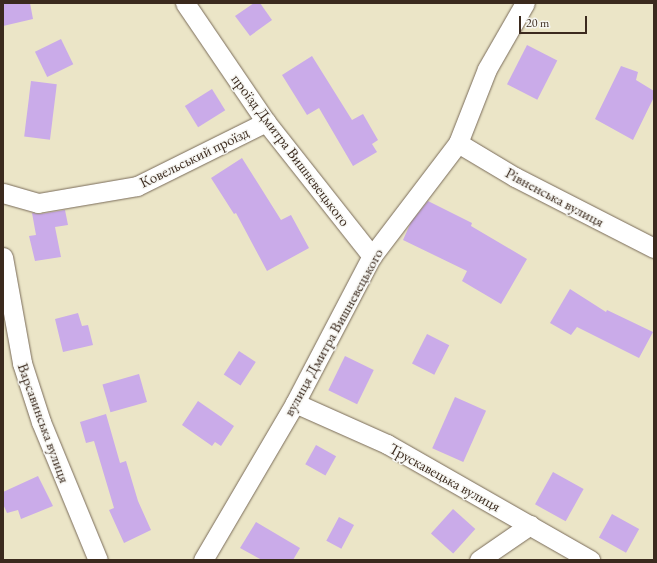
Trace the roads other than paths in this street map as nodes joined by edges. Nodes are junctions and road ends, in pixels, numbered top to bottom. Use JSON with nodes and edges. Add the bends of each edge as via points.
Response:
{"nodes":[{"id":1,"x":185,"y":3,"type":"edge"},
{"id":2,"x":526,"y":3,"type":"edge"},
{"id":3,"x":266,"y":122,"type":"junction"},
{"id":4,"x":458,"y":143,"type":"junction"},
{"id":5,"x":3,"y":193,"type":"edge"},
{"id":6,"x":654,"y":248,"type":"edge"},
{"id":7,"x":372,"y":256,"type":"junction"},
{"id":8,"x":3,"y":257,"type":"edge"},
{"id":9,"x":295,"y":403,"type":"junction"},
{"id":10,"x":530,"y":525,"type":"junction"},
{"id":11,"x":98,"y":560,"type":"edge"},
{"id":12,"x":203,"y":560,"type":"edge"},
{"id":13,"x":479,"y":560,"type":"edge"},
{"id":14,"x":590,"y":560,"type":"edge"}],
"edges":[{"from":1,"to":3,"type":"street","name":"проїзд Дмитра Вишневецького"},
{"from":2,"to":4,"type":"street","name":"вулиця Дмитра Вишневецького","via":[[487,69]]},
{"from":3,"to":5,"type":"street","name":"Ковельський проїзд","via":[[137,186],[38,203]]},
{"from":3,"to":7,"type":"street","name":"проїзд Дмитра Вишневецького"},
{"from":4,"to":6,"type":"street","name":"Рівненська вулиця","via":[[515,177]]},
{"from":4,"to":7,"type":"street","name":"вулиця Дмитра Вишневецького"},
{"from":7,"to":9,"type":"street","name":"вулиця Дмитра Вишневецького"},
{"from":8,"to":11,"type":"street","name":"Варсавинська вулиця","via":[[22,363],[41,422]]},
{"from":9,"to":10,"type":"street","name":"Трускавецька вулиця","via":[[387,444]]},
{"from":9,"to":12,"type":"street","name":"вулиця Дмитра Вишневецького"},
{"from":10,"to":13,"type":"street"},
{"from":10,"to":14,"type":"street","name":"Трускавецька вулиця"}]}
